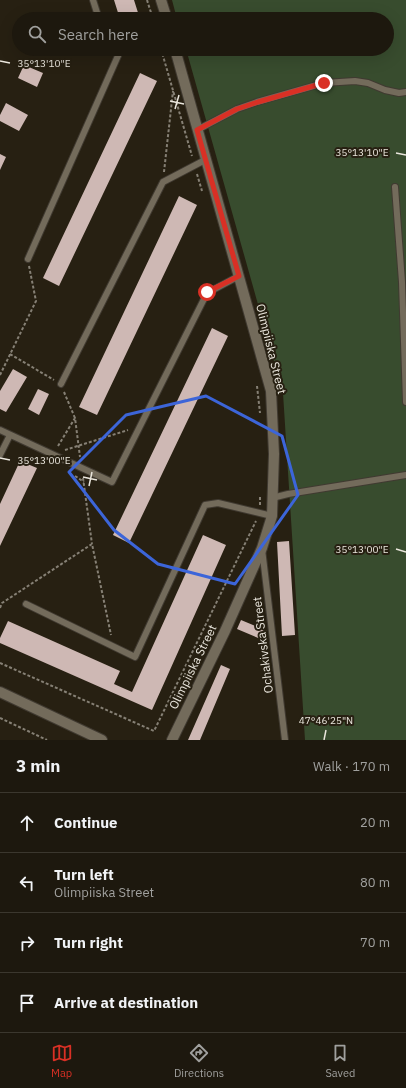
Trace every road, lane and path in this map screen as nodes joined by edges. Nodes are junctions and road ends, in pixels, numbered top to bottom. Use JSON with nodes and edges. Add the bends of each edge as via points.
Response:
{"nodes":[{"id":1,"x":93,"y":0,"type":"edge"},
{"id":2,"x":147,"y":0,"type":"edge"},
{"id":3,"x":161,"y":0,"type":"edge"},
{"id":4,"x":97,"y":12,"type":"edge"},
{"id":5,"x":151,"y":12,"type":"edge"},
{"id":6,"x":165,"y":12,"type":"edge"},
{"id":7,"x":118,"y":56,"type":"edge"},
{"id":8,"x":163,"y":56,"type":"edge"},
{"id":9,"x":177,"y":56,"type":"edge"},
{"id":10,"x":173,"y":90,"type":"junction"},
{"id":11,"x":406,"y":92,"type":"edge"},
{"id":12,"x":197,"y":130,"type":"junction"},
{"id":13,"x":205,"y":160,"type":"junction"},
{"id":14,"x":195,"y":166,"type":"junction"},
{"id":15,"x":162,"y":182,"type":"junction"},
{"id":16,"x":395,"y":187,"type":"dead end"},
{"id":17,"x":203,"y":195,"type":"dead end"},
{"id":18,"x":28,"y":259,"type":"joint"},
{"id":19,"x":239,"y":276,"type":"junction"},
{"id":20,"x":10,"y":354,"type":"junction"},
{"id":21,"x":0,"y":375,"type":"edge"},
{"id":22,"x":256,"y":380,"type":"dead end"},
{"id":23,"x":61,"y":384,"type":"junction"},
{"id":24,"x":406,"y":402,"type":"edge"},
{"id":25,"x":260,"y":417,"type":"dead end"},
{"id":26,"x":75,"y":418,"type":"dead end"},
{"id":27,"x":139,"y":427,"type":"junction"},
{"id":28,"x":0,"y":430,"type":"edge"},
{"id":29,"x":10,"y":435,"type":"junction"},
{"id":30,"x":53,"y":454,"type":"junction"},
{"id":31,"x":0,"y":455,"type":"edge"},
{"id":32,"x":406,"y":475,"type":"edge"},
{"id":33,"x":260,"y":491,"type":"dead end"},
{"id":34,"x":272,"y":498,"type":"junction"},
{"id":35,"x":259,"y":513,"type":"junction"},
{"id":36,"x":272,"y":516,"type":"junction"},
{"id":37,"x":262,"y":548,"type":"junction"},
{"id":38,"x":26,"y":604,"type":"dead end"},
{"id":39,"x":0,"y":608,"type":"edge"},
{"id":40,"x":113,"y":646,"type":"junction"},
{"id":41,"x":0,"y":663,"type":"edge"},
{"id":42,"x":0,"y":692,"type":"edge"},
{"id":43,"x":0,"y":718,"type":"edge"},
{"id":44,"x":47,"y":740,"type":"edge"},
{"id":45,"x":102,"y":740,"type":"edge"},
{"id":46,"x":172,"y":740,"type":"edge"},
{"id":47,"x":285,"y":740,"type":"edge"}],
"edges":[{"from":1,"to":4,"type":"lane"},
{"from":2,"to":5,"type":"path"},
{"from":3,"to":6,"type":"street"},
{"from":7,"to":18,"type":"lane"},
{"from":8,"to":10,"type":"path"},
{"from":9,"to":12,"type":"street","name":"Olimpiiska Street"},
{"from":10,"to":14,"type":"path"},
{"from":10,"to":15,"type":"path"},
{"from":11,"to":12,"type":"lane","via":[[385,90],[355,81],[324,83],[237,109]]},
{"from":12,"to":13,"type":"street","name":"Olimpiiska Street"},
{"from":13,"to":14,"type":"lane"},
{"from":13,"to":19,"type":"street","name":"Olimpiiska Street"},
{"from":14,"to":15,"type":"lane"},
{"from":14,"to":17,"type":"path"},
{"from":15,"to":23,"type":"lane"},
{"from":16,"to":24,"type":"lane","via":[[402,282]]},
{"from":18,"to":20,"type":"path","via":[[36,302]]},
{"from":19,"to":27,"type":"lane","via":[[207,292]]},
{"from":19,"to":34,"type":"street","name":"Olimpiiska Street","via":[[271,391],[274,454]]},
{"from":20,"to":21,"type":"path"},
{"from":20,"to":23,"type":"path"},
{"from":22,"to":25,"type":"path"},
{"from":23,"to":26,"type":"path"},
{"from":27,"to":30,"type":"path"},
{"from":27,"to":30,"type":"lane","via":[[112,482]]},
{"from":28,"to":29,"type":"lane"},
{"from":29,"to":30,"type":"lane"},
{"from":29,"to":31,"type":"lane"},
{"from":32,"to":34,"type":"lane"},
{"from":33,"to":35,"type":"path"},
{"from":34,"to":36,"type":"street","name":"Olimpiiska Street"},
{"from":35,"to":36,"type":"lane"},
{"from":35,"to":40,"type":"lane","via":[[218,503],[205,505],[135,657]]},
{"from":35,"to":41,"type":"path","via":[[154,731]]},
{"from":36,"to":37,"type":"street","name":"Olimpiiska Street"},
{"from":37,"to":46,"type":"street","name":"Olimpiiska Street"},
{"from":37,"to":47,"type":"lane","name":"Ochakivska Street"},
{"from":38,"to":40,"type":"lane"},
{"from":39,"to":40,"type":"path","via":[[2,603],[92,544]]},
{"from":42,"to":45,"type":"street"},
{"from":43,"to":44,"type":"path"}]}
